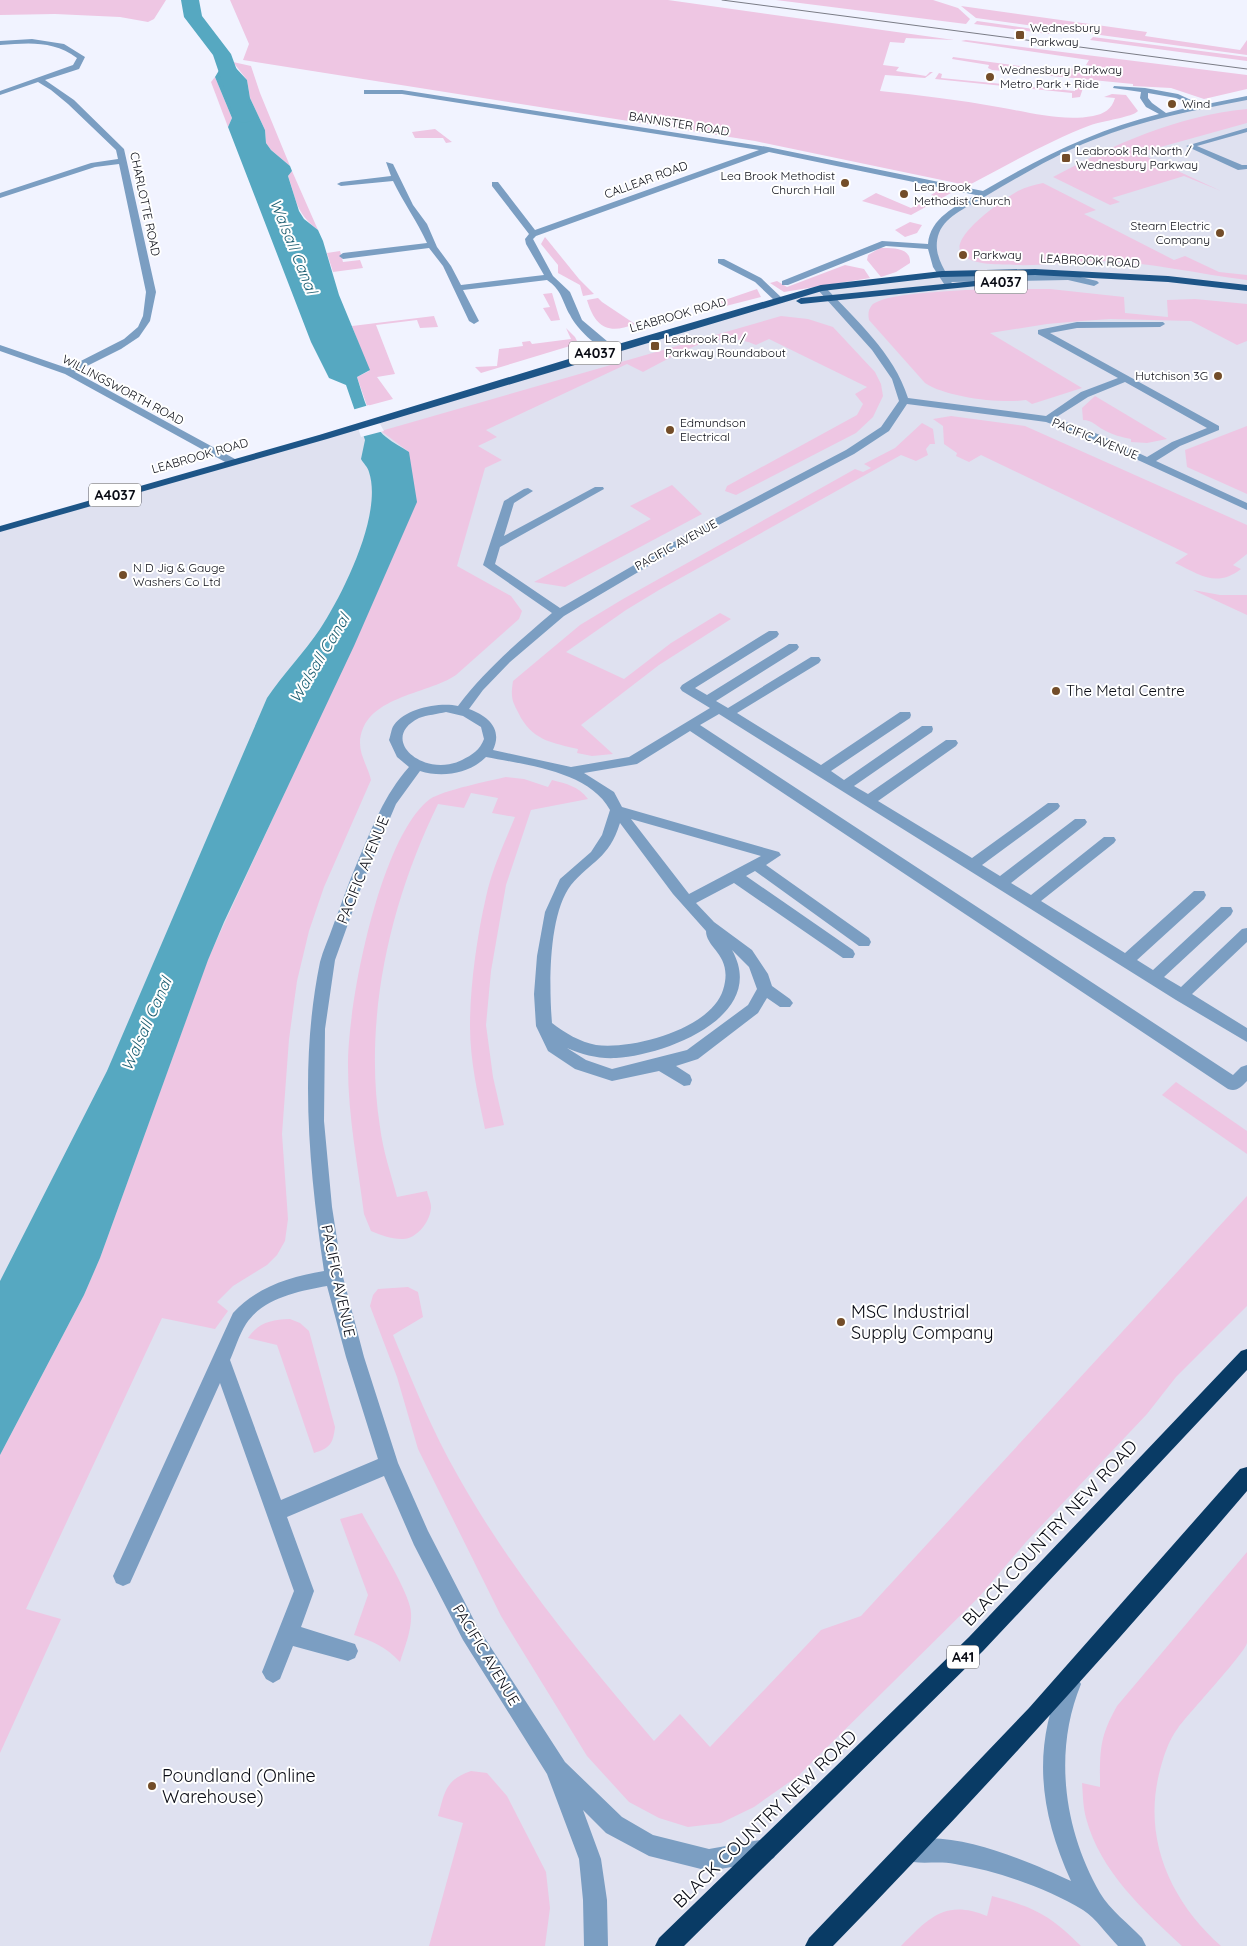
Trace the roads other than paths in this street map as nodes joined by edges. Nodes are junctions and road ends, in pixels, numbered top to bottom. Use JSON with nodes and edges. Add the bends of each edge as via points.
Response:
{"nodes":[{"id":1,"x":0,"y":43,"type":"edge"},
{"id":2,"x":40,"y":80,"type":"junction"},
{"id":3,"x":1117,"y":88,"type":"dead end"},
{"id":4,"x":1145,"y":90,"type":"junction"},
{"id":5,"x":367,"y":92,"type":"dead end"},
{"id":6,"x":0,"y":93,"type":"edge"},
{"id":7,"x":1247,"y":98,"type":"edge"},
{"id":8,"x":1201,"y":107,"type":"junction"},
{"id":9,"x":1165,"y":115,"type":"junction"},
{"id":10,"x":1247,"y":130,"type":"edge"},
{"id":11,"x":768,"y":149,"type":"junction"},
{"id":12,"x":122,"y":161,"type":"junction"},
{"id":13,"x":389,"y":164,"type":"dead end"},
{"id":14,"x":1245,"y":168,"type":"edge"},
{"id":15,"x":395,"y":178,"type":"junction"},
{"id":16,"x":341,"y":184,"type":"dead end"},
{"id":17,"x":495,"y":184,"type":"dead end"},
{"id":18,"x":984,"y":194,"type":"junction"},
{"id":19,"x":0,"y":196,"type":"edge"},
{"id":20,"x":533,"y":234,"type":"junction"},
{"id":21,"x":432,"y":245,"type":"junction"},
{"id":22,"x":932,"y":247,"type":"junction"},
{"id":23,"x":343,"y":256,"type":"dead end"},
{"id":24,"x":721,"y":261,"type":"dead end"},
{"id":25,"x":549,"y":276,"type":"junction"},
{"id":26,"x":945,"y":279,"type":"junction"},
{"id":27,"x":785,"y":283,"type":"dead end"},
{"id":28,"x":458,"y":288,"type":"junction"},
{"id":29,"x":821,"y":288,"type":"junction"},
{"id":30,"x":1247,"y":288,"type":"edge"},
{"id":31,"x":1247,"y":297,"type":"edge"},
{"id":32,"x":829,"y":298,"type":"junction"},
{"id":33,"x":778,"y":299,"type":"junction"},
{"id":34,"x":755,"y":307,"type":"junction"},
{"id":35,"x":474,"y":321,"type":"dead end"},
{"id":36,"x":1160,"y":324,"type":"dead end"},
{"id":37,"x":0,"y":348,"type":"edge"},
{"id":38,"x":611,"y":349,"type":"junction"},
{"id":39,"x":68,"y":372,"type":"junction"},
{"id":40,"x":1126,"y":379,"type":"junction"},
{"id":41,"x":904,"y":401,"type":"junction"},
{"id":42,"x":1048,"y":419,"type":"junction"},
{"id":43,"x":1148,"y":461,"type":"junction"},
{"id":44,"x":231,"y":462,"type":"junction"},
{"id":45,"x":599,"y":489,"type":"dead end"},
{"id":46,"x":528,"y":491,"type":"dead end"},
{"id":47,"x":1247,"y":507,"type":"edge"},
{"id":48,"x":0,"y":529,"type":"edge"},
{"id":49,"x":495,"y":545,"type":"junction"},
{"id":50,"x":560,"y":613,"type":"junction"},
{"id":51,"x":773,"y":634,"type":"dead end"},
{"id":52,"x":793,"y":646,"type":"dead end"},
{"id":53,"x":815,"y":660,"type":"dead end"},
{"id":54,"x":718,"y":707,"type":"junction"},
{"id":55,"x":462,"y":710,"type":"junction"},
{"id":56,"x":905,"y":715,"type":"dead end"},
{"id":57,"x":690,"y":725,"type":"junction"},
{"id":58,"x":927,"y":729,"type":"dead end"},
{"id":59,"x":950,"y":743,"type":"dead end"},
{"id":60,"x":484,"y":752,"type":"junction"},
{"id":61,"x":417,"y":766,"type":"junction"},
{"id":62,"x":571,"y":771,"type":"junction"},
{"id":63,"x":822,"y":772,"type":"junction"},
{"id":64,"x":844,"y":786,"type":"junction"},
{"id":65,"x":868,"y":801,"type":"junction"},
{"id":66,"x":1053,"y":806,"type":"dead end"},
{"id":67,"x":617,"y":810,"type":"junction"},
{"id":68,"x":1080,"y":822,"type":"dead end"},
{"id":69,"x":1109,"y":840,"type":"dead end"},
{"id":70,"x":756,"y":865,"type":"junction"},
{"id":71,"x":972,"y":865,"type":"junction"},
{"id":72,"x":735,"y":876,"type":"junction"},
{"id":73,"x":1001,"y":883,"type":"junction"},
{"id":74,"x":1199,"y":895,"type":"dead end"},
{"id":75,"x":688,"y":901,"type":"junction"},
{"id":76,"x":1031,"y":902,"type":"junction"},
{"id":77,"x":1226,"y":911,"type":"dead end"},
{"id":78,"x":701,"y":918,"type":"junction"},
{"id":79,"x":1247,"y":933,"type":"edge"},
{"id":80,"x":864,"y":942,"type":"dead end"},
{"id":81,"x":848,"y":954,"type":"dead end"},
{"id":82,"x":1126,"y":961,"type":"junction"},
{"id":83,"x":1154,"y":978,"type":"junction"},
{"id":84,"x":766,"y":990,"type":"junction"},
{"id":85,"x":1181,"y":996,"type":"junction"},
{"id":86,"x":785,"y":1003,"type":"dead end"},
{"id":87,"x":544,"y":1026,"type":"junction"},
{"id":88,"x":1247,"y":1036,"type":"edge"},
{"id":89,"x":661,"y":1064,"type":"junction"},
{"id":90,"x":1247,"y":1072,"type":"edge"},
{"id":91,"x":684,"y":1080,"type":"dead end"},
{"id":92,"x":334,"y":1277,"type":"junction"},
{"id":93,"x":1247,"y":1357,"type":"edge"},
{"id":94,"x":220,"y":1358,"type":"junction"},
{"id":95,"x":389,"y":1464,"type":"junction"},
{"id":96,"x":1247,"y":1476,"type":"edge"},
{"id":97,"x":276,"y":1512,"type":"junction"},
{"id":98,"x":123,"y":1576,"type":"dead end"},
{"id":99,"x":288,"y":1634,"type":"junction"},
{"id":100,"x":348,"y":1651,"type":"dead end"},
{"id":101,"x":274,"y":1672,"type":"dead end"},
{"id":102,"x":1077,"y":1672,"type":"junction"},
{"id":103,"x":556,"y":1768,"type":"junction"},
{"id":104,"x":766,"y":1850,"type":"junction"},
{"id":105,"x":910,"y":1851,"type":"junction"},
{"id":106,"x":1093,"y":1903,"type":"junction"},
{"id":107,"x":596,"y":1946,"type":"edge"},
{"id":108,"x":667,"y":1946,"type":"edge"},
{"id":109,"x":816,"y":1946,"type":"edge"},
{"id":110,"x":1134,"y":1946,"type":"edge"}],
"edges":[{"from":1,"to":2,"type":"street","via":[[62,44],[81,57],[76,67]]},
{"from":2,"to":6,"type":"street"},
{"from":2,"to":12,"type":"street","name":"CHARLOTTE ROAD","via":[[60,92],[120,149]]},
{"from":3,"to":4,"type":"street"},
{"from":4,"to":8,"type":"street","via":[[1178,96]]},
{"from":4,"to":9,"type":"street","via":[[1144,98],[1149,105]]},
{"from":5,"to":11,"type":"street","name":"BANNISTER ROAD","via":[[402,92]]},
{"from":7,"to":8,"type":"street"},
{"from":8,"to":9,"type":"street"},
{"from":9,"to":18,"type":"street","via":[[1070,146]]},
{"from":10,"to":14,"type":"street","via":[[1190,146]]},
{"from":11,"to":18,"type":"street","name":"BANNISTER ROAD"},
{"from":11,"to":20,"type":"street","name":"CALLEAR ROAD"},
{"from":12,"to":19,"type":"street","via":[[94,165]]},
{"from":12,"to":39,"type":"street","name":"CHARLOTTE ROAD","via":[[151,292],[148,316],[141,330],[125,342]]},
{"from":13,"to":15,"type":"street"},
{"from":15,"to":16,"type":"street"},
{"from":15,"to":21,"type":"street"},
{"from":17,"to":20,"type":"street"},
{"from":18,"to":22,"type":"street","via":[[953,212],[935,231]]},
{"from":20,"to":25,"type":"street","via":[[529,239],[530,245],[547,266]]},
{"from":21,"to":23,"type":"street"},
{"from":21,"to":28,"type":"street"},
{"from":22,"to":26,"type":"street","via":[[934,260]]},
{"from":22,"to":27,"type":"street","via":[[885,243]]},
{"from":24,"to":33,"type":"street","via":[[758,280]]},
{"from":25,"to":28,"type":"street"},
{"from":25,"to":38,"type":"street","via":[[562,284],[577,320]]},
{"from":26,"to":29,"type":"main road","name":"LEABROOK ROAD","number":"A4037"},
{"from":26,"to":30,"type":"main road","name":"LEABROOK ROAD","number":"A4037","via":[[1094,274]]},
{"from":26,"to":31,"type":"main road","name":"LEABROOK ROAD","number":"A4037","via":[[1141,285]]},
{"from":26,"to":32,"type":"main road","name":"LEABROOK ROAD","number":"A4037"},
{"from":28,"to":35,"type":"street"},
{"from":29,"to":32,"type":"street"},
{"from":29,"to":33,"type":"main road","name":"LEABROOK ROAD","number":"A4037"},
{"from":32,"to":34,"type":"main road","name":"LEABROOK ROAD","number":"A4037"},
{"from":32,"to":41,"type":"street","via":[[876,348],[897,379]]},
{"from":33,"to":34,"type":"main road","name":"LEABROOK ROAD","number":"A4037"},
{"from":34,"to":38,"type":"main road","name":"LEABROOK ROAD","number":"A4037"},
{"from":36,"to":40,"type":"street","via":[[1077,325],[1041,332]]},
{"from":37,"to":39,"type":"street","name":"WILLINGSWORTH ROAD"},
{"from":38,"to":44,"type":"main road","name":"LEABROOK ROAD","number":"A4037"},
{"from":39,"to":44,"type":"street","name":"WILLINGSWORTH ROAD"},
{"from":40,"to":42,"type":"street","via":[[1088,392]]},
{"from":40,"to":43,"type":"street","via":[[1215,428],[1176,444]]},
{"from":41,"to":42,"type":"street","name":"PACIFIC AVENUE"},
{"from":41,"to":50,"type":"street","name":"PACIFIC AVENUE","via":[[885,429],[850,452],[707,527]]},
{"from":42,"to":43,"type":"street","name":"PACIFIC AVENUE"},
{"from":43,"to":47,"type":"street","name":"PACIFIC AVENUE"},
{"from":44,"to":48,"type":"main road","name":"LEABROOK ROAD","number":"A4037"},
{"from":45,"to":49,"type":"street"},
{"from":46,"to":49,"type":"street","via":[[509,501]]},
{"from":49,"to":50,"type":"street","via":[[488,565]]},
{"from":50,"to":55,"type":"street","name":"PACIFIC AVENUE","via":[[506,659]]},
{"from":51,"to":54,"type":"street","via":[[686,688]]},
{"from":52,"to":54,"type":"street"},
{"from":53,"to":54,"type":"street"},
{"from":54,"to":57,"type":"street"},
{"from":54,"to":63,"type":"street"},
{"from":55,"to":60,"type":"street","via":[[485,722],[490,742]]},
{"from":55,"to":61,"type":"street","via":[[430,710],[411,718],[399,729],[396,747],[401,756]]},
{"from":56,"to":63,"type":"street"},
{"from":57,"to":62,"type":"street","via":[[632,761]]},
{"from":57,"to":90,"type":"street","via":[[1234,1084]]},
{"from":58,"to":64,"type":"street"},
{"from":59,"to":65,"type":"street"},
{"from":60,"to":61,"type":"street","via":[[463,766],[450,769]]},
{"from":60,"to":62,"type":"street"},
{"from":61,"to":92,"type":"street","name":"PACIFIC AVENUE","via":[[389,804],[328,960],[317,1029],[316,1121],[323,1207]]},
{"from":62,"to":67,"type":"street","via":[[609,795]]},
{"from":63,"to":64,"type":"street"},
{"from":64,"to":65,"type":"street"},
{"from":65,"to":71,"type":"street"},
{"from":66,"to":71,"type":"street"},
{"from":67,"to":70,"type":"street","via":[[774,855]]},
{"from":67,"to":75,"type":"street"},
{"from":67,"to":87,"type":"street","via":[[609,836],[596,855],[565,883],[552,912],[544,956]]},
{"from":68,"to":73,"type":"street"},
{"from":69,"to":76,"type":"street"},
{"from":70,"to":72,"type":"street"},
{"from":70,"to":80,"type":"street"},
{"from":71,"to":73,"type":"street"},
{"from":72,"to":75,"type":"street"},
{"from":72,"to":81,"type":"street"},
{"from":73,"to":76,"type":"street"},
{"from":74,"to":82,"type":"street"},
{"from":75,"to":78,"type":"street"},
{"from":76,"to":82,"type":"street"},
{"from":77,"to":83,"type":"street"},
{"from":78,"to":84,"type":"street","via":[[751,956],[762,972]]},
{"from":78,"to":87,"type":"street","via":[[727,953],[733,973],[730,994],[708,1020],[672,1040],[624,1050],[598,1051],[569,1044]]},
{"from":79,"to":85,"type":"street"},
{"from":82,"to":83,"type":"street"},
{"from":83,"to":85,"type":"street"},
{"from":84,"to":86,"type":"street"},
{"from":84,"to":89,"type":"street","via":[[754,1018],[709,1052]]},
{"from":85,"to":88,"type":"street"},
{"from":87,"to":89,"type":"street","via":[[554,1047],[581,1065],[612,1075]]},
{"from":89,"to":91,"type":"street"},
{"from":92,"to":94,"type":"street","via":[[270,1293],[248,1308]]},
{"from":92,"to":95,"type":"street","name":"PACIFIC AVENUE"},
{"from":93,"to":104,"type":"highway","name":"BLACK COUNTRY NEW ROAD","number":"A41","via":[[976,1644]]},
{"from":94,"to":97,"type":"street"},
{"from":94,"to":98,"type":"street"},
{"from":95,"to":97,"type":"street"},
{"from":95,"to":103,"type":"street","name":"PACIFIC AVENUE","via":[[421,1538],[470,1633]]},
{"from":96,"to":102,"type":"highway"},
{"from":97,"to":99,"type":"street","via":[[304,1591]]},
{"from":99,"to":100,"type":"street"},
{"from":99,"to":101,"type":"street"},
{"from":102,"to":105,"type":"highway"},
{"from":102,"to":106,"type":"street","via":[[1063,1698],[1054,1749],[1055,1784],[1071,1854]]},
{"from":103,"to":104,"type":"street","name":"PACIFIC AVENUE","via":[[614,1825],[649,1845],[709,1860]]},
{"from":103,"to":107,"type":"street","name":"PACIFIC AVENUE","via":[[590,1859]]},
{"from":104,"to":108,"type":"highway","name":"BLACK COUNTRY NEW ROAD","number":"A41"},
{"from":105,"to":106,"type":"street","via":[[948,1851],[982,1856]]},
{"from":105,"to":109,"type":"highway"},
{"from":106,"to":110,"type":"street"}]}
